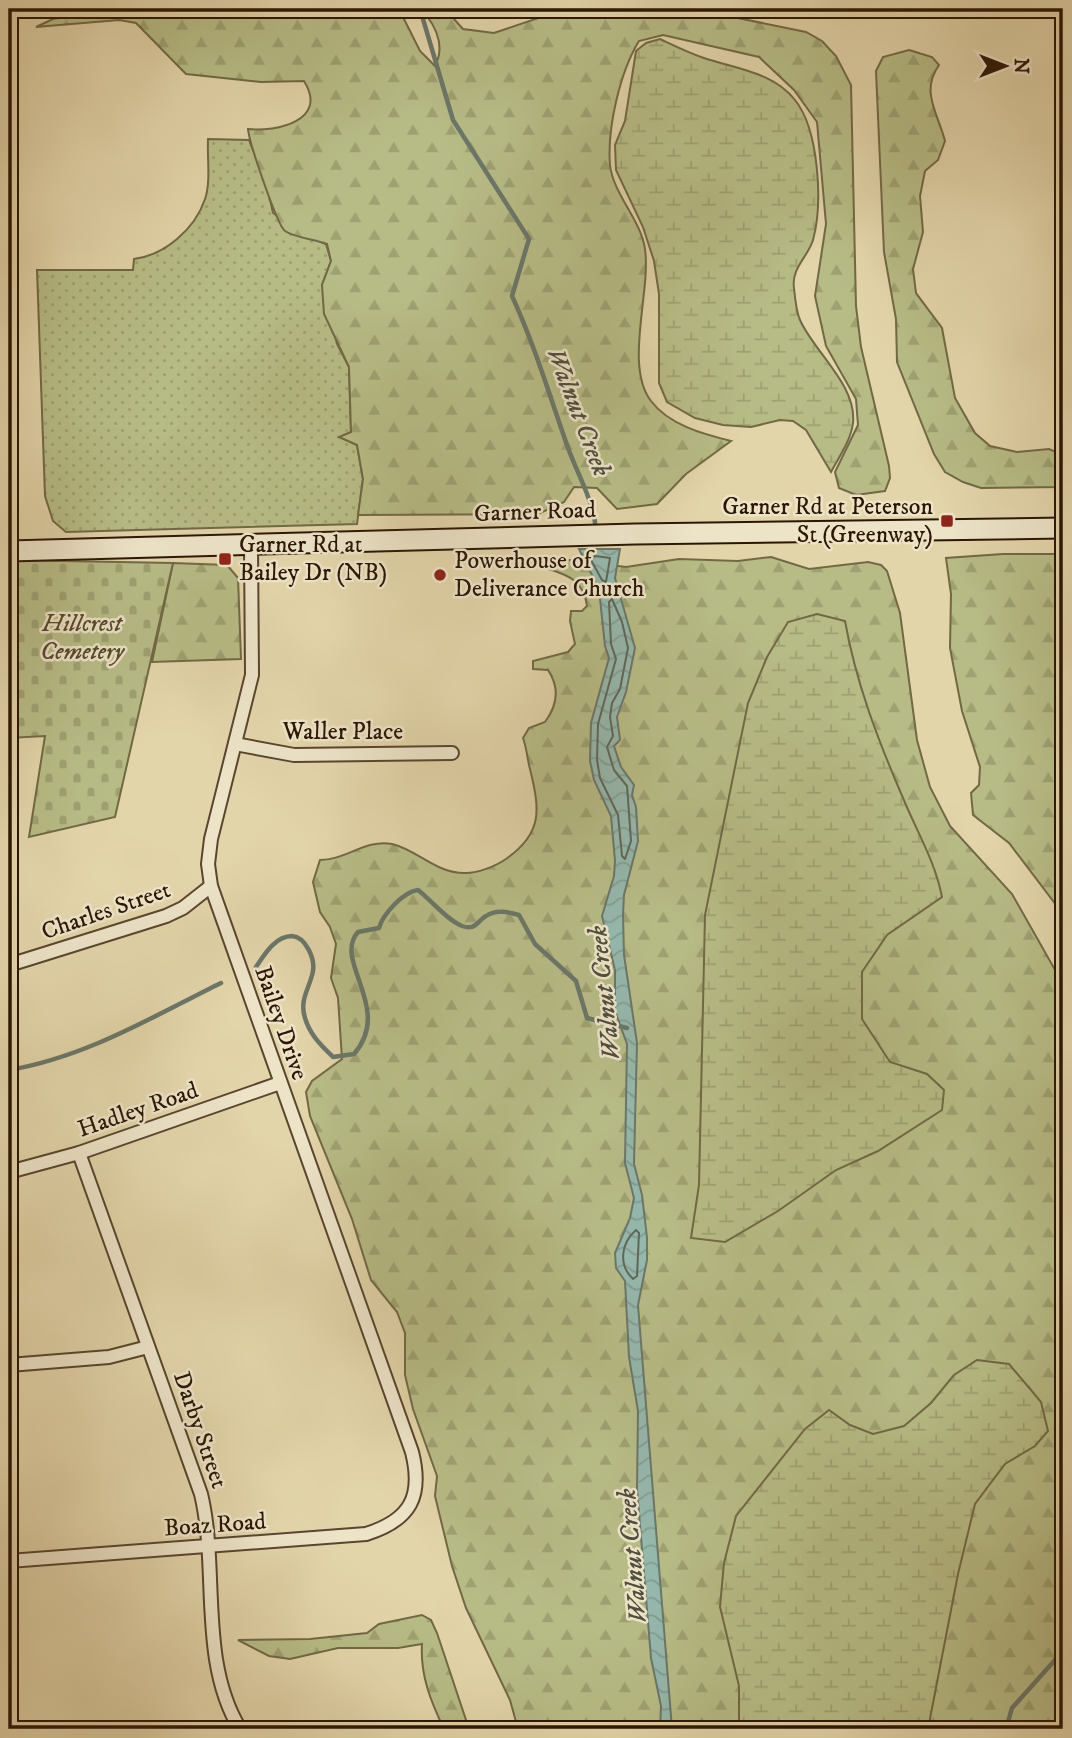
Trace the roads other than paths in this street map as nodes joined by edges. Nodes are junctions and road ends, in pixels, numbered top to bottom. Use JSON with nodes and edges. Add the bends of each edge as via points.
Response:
{"nodes":[{"id":1,"x":1063,"y":528,"type":"edge"},
{"id":2,"x":251,"y":546,"type":"junction"},
{"id":3,"x":9,"y":551,"type":"edge"},
{"id":4,"x":235,"y":744,"type":"junction"},
{"id":5,"x":452,"y":753,"type":"dead end"},
{"id":6,"x":211,"y":886,"type":"junction"},
{"id":7,"x":9,"y":965,"type":"edge"},
{"id":8,"x":280,"y":1083,"type":"junction"},
{"id":9,"x":79,"y":1153,"type":"junction"},
{"id":10,"x":9,"y":1172,"type":"edge"},
{"id":11,"x":148,"y":1347,"type":"junction"},
{"id":12,"x":9,"y":1365,"type":"edge"},
{"id":13,"x":412,"y":1501,"type":"joint"},
{"id":14,"x":209,"y":1546,"type":"junction"},
{"id":15,"x":9,"y":1561,"type":"edge"},
{"id":16,"x":240,"y":1729,"type":"edge"}],
"edges":[{"from":1,"to":2,"type":"main road","name":"Garner Road","via":[[566,535]]},
{"from":2,"to":3,"type":"main road","name":"Garner Road"},
{"from":2,"to":4,"type":"street","name":"Bailey Drive","via":[[254,653]]},
{"from":4,"to":5,"type":"street","name":"Waller Place","via":[[295,755]]},
{"from":4,"to":6,"type":"street","name":"Bailey Drive","via":[[211,839]]},
{"from":6,"to":7,"type":"street","name":"Charles Street","via":[[166,916]]},
{"from":6,"to":8,"type":"street","name":"Bailey Drive"},
{"from":8,"to":9,"type":"street","name":"Hadley Road"},
{"from":8,"to":13,"type":"street","name":"Bailey Drive","via":[[412,1452],[417,1487]]},
{"from":9,"to":10,"type":"street","name":"Hadley Road"},
{"from":9,"to":11,"type":"street","name":"Darby Street"},
{"from":11,"to":12,"type":"street","via":[[109,1357]]},
{"from":11,"to":14,"type":"street","name":"Darby Street","via":[[201,1493]]},
{"from":13,"to":14,"type":"street","name":"Boaz Road","via":[[391,1524],[366,1534]]},
{"from":14,"to":15,"type":"street","name":"Boaz Road"},
{"from":14,"to":16,"type":"street","name":"Darby Street","via":[[216,1653]]}]}
